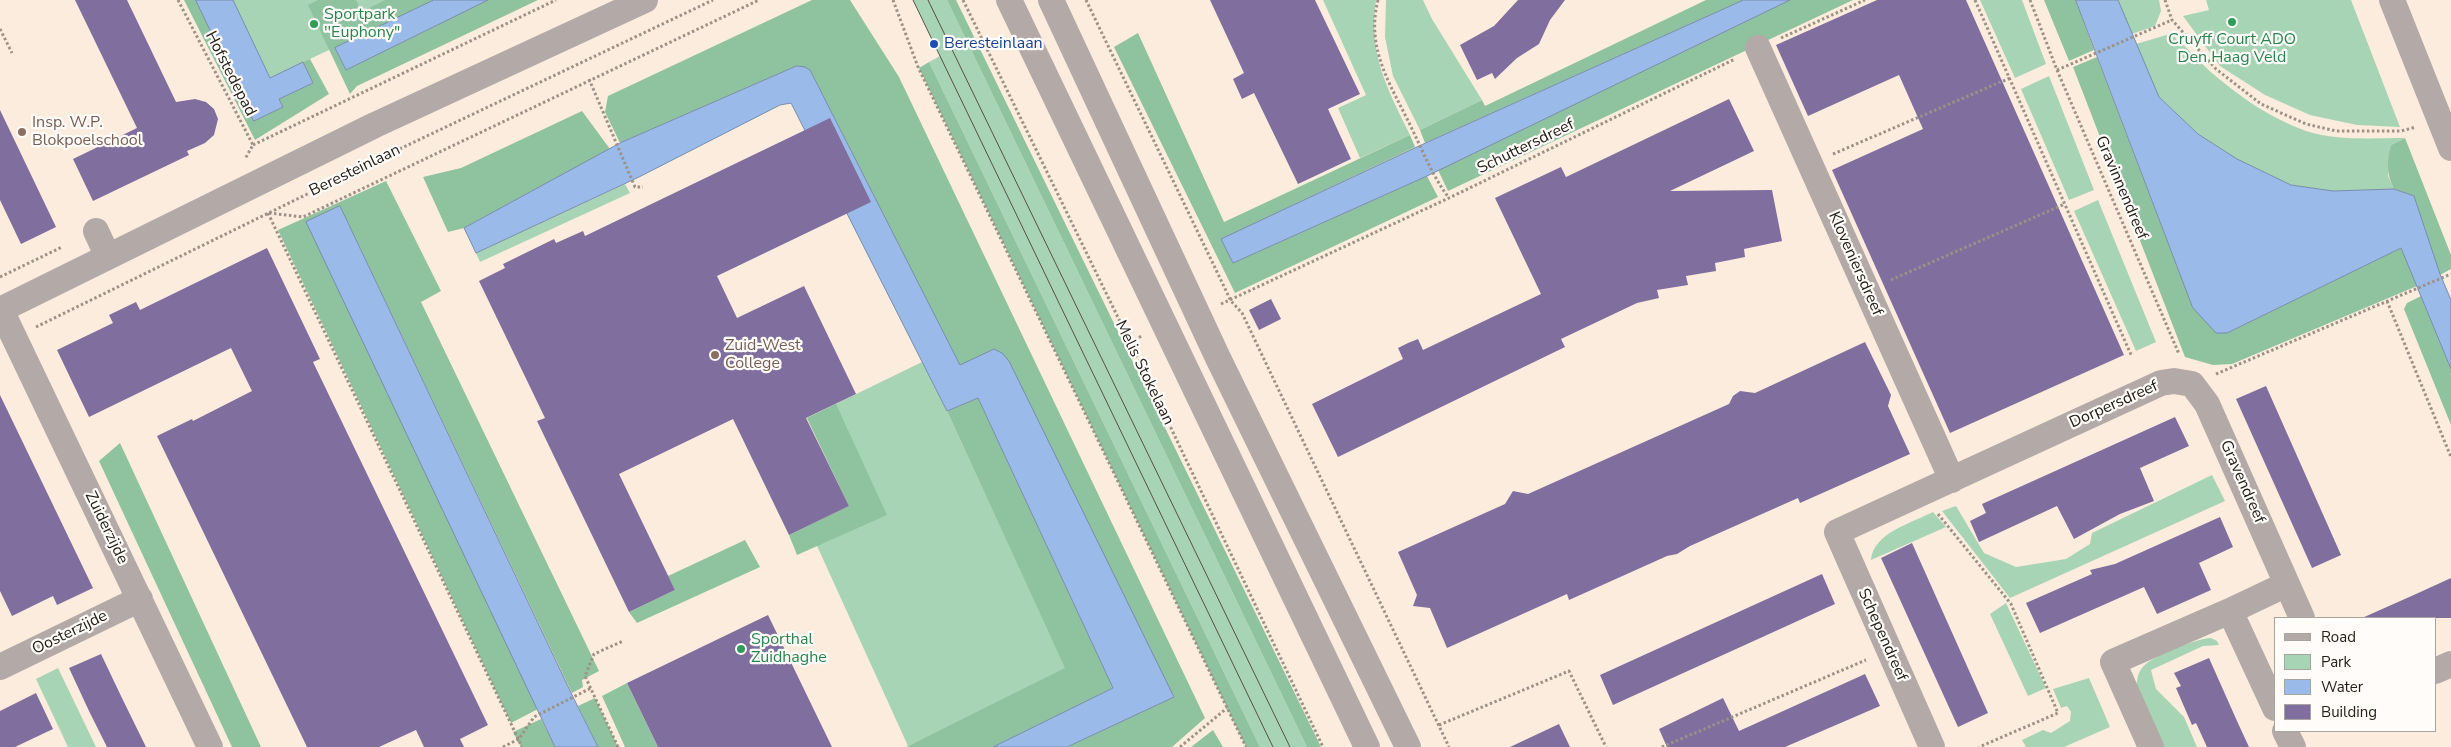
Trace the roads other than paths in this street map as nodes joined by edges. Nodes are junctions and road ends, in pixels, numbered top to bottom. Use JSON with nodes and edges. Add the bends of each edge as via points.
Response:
{"nodes":[{"id":1,"x":645,"y":0,"type":"edge"},
{"id":2,"x":1009,"y":0,"type":"edge"},
{"id":3,"x":1051,"y":0,"type":"edge"},
{"id":4,"x":2392,"y":0,"type":"edge"},
{"id":5,"x":1758,"y":48,"type":"road end"},
{"id":6,"x":2451,"y":148,"type":"edge"},
{"id":7,"x":96,"y":231,"type":"dead end"},
{"id":8,"x":108,"y":257,"type":"junction"},
{"id":9,"x":1,"y":310,"type":"edge"},
{"id":10,"x":2192,"y":384,"type":"joint"},
{"id":11,"x":1952,"y":480,"type":"junction"},
{"id":12,"x":1837,"y":532,"type":"joint"},
{"id":13,"x":2287,"y":584,"type":"junction"},
{"id":14,"x":140,"y":599,"type":"junction"},
{"id":15,"x":2230,"y":610,"type":"junction"},
{"id":16,"x":2302,"y":617,"type":"edge"},
{"id":17,"x":2451,"y":664,"type":"edge"},
{"id":18,"x":0,"y":667,"type":"edge"},
{"id":19,"x":2436,"y":671,"type":"edge"},
{"id":20,"x":2274,"y":706,"type":"edge"},
{"id":21,"x":1923,"y":744,"type":"edge"},
{"id":22,"x":210,"y":747,"type":"edge"},
{"id":23,"x":1367,"y":747,"type":"edge"},
{"id":24,"x":1408,"y":747,"type":"edge"},
{"id":25,"x":2151,"y":747,"type":"edge"}],
"edges":[{"from":1,"to":8,"type":"street","name":"Beresteinlaan","via":[[375,126]]},
{"from":2,"to":23,"type":"street"},
{"from":3,"to":24,"type":"street","via":[[1196,311]]},
{"from":4,"to":6,"type":"street"},
{"from":5,"to":11,"type":"street","name":"Kloveniersdreef"},
{"from":7,"to":8,"type":"street"},
{"from":8,"to":9,"type":"street","name":"Beresteinlaan"},
{"from":9,"to":14,"type":"street","name":"Zuiderzijde"},
{"from":10,"to":11,"type":"street","name":"Dorpersdreef","via":[[2174,380],[2161,383]]},
{"from":10,"to":13,"type":"street","name":"Gravendreef","via":[[2207,404]]},
{"from":11,"to":12,"type":"street","name":"Dorpersdreef"},
{"from":12,"to":21,"type":"street","name":"Schependreef","via":[[1890,650]]},
{"from":13,"to":15,"type":"street"},
{"from":13,"to":16,"type":"street","name":"Gravendreef"},
{"from":14,"to":18,"type":"street","name":"Oosterzijde"},
{"from":14,"to":22,"type":"street","name":"Zuiderzijde"},
{"from":15,"to":20,"type":"street"},
{"from":15,"to":25,"type":"street","via":[[2113,662]]},
{"from":17,"to":19,"type":"street"}]}
